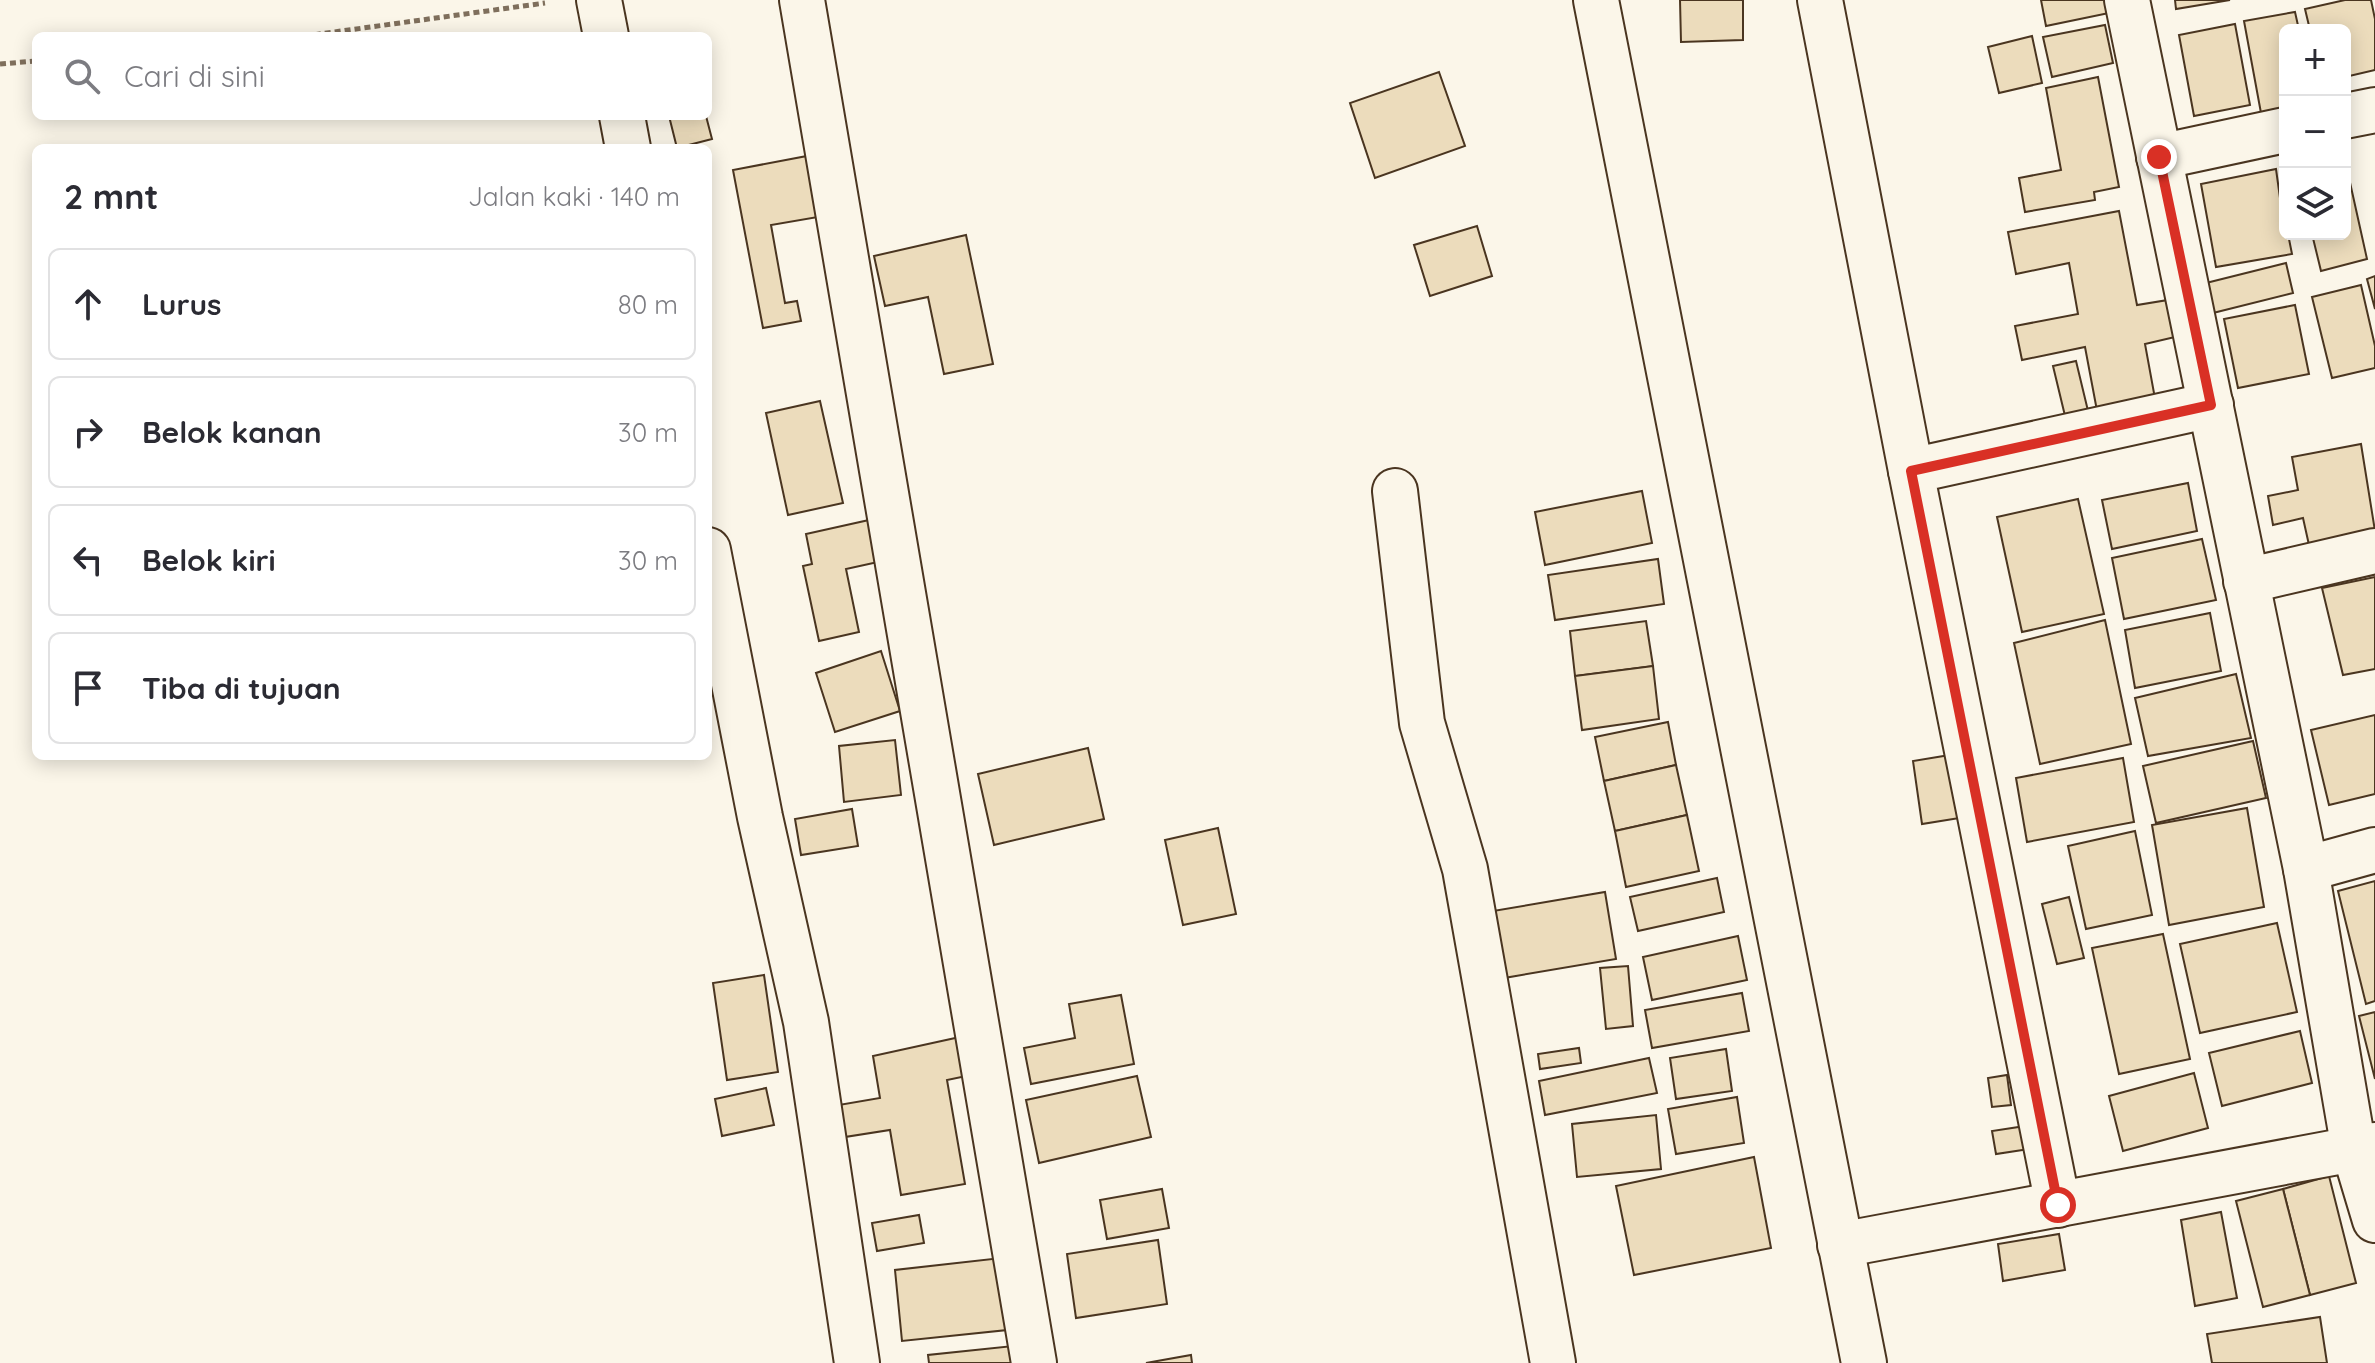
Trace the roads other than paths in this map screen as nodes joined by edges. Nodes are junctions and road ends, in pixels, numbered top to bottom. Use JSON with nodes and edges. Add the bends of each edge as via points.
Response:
{"nodes":[{"id":1,"x":599,"y":0,"type":"edge"},
{"id":2,"x":802,"y":0,"type":"edge"},
{"id":3,"x":1596,"y":0,"type":"edge"},
{"id":4,"x":1820,"y":0,"type":"edge"},
{"id":5,"x":2127,"y":0,"type":"edge"},
{"id":6,"x":605,"y":32,"type":"edge"},
{"id":7,"x":2375,"y":110,"type":"edge"},
{"id":8,"x":2351,"y":115,"type":"edge"},
{"id":9,"x":623,"y":120,"type":"edge"},
{"id":10,"x":2279,"y":131,"type":"edge"},
{"id":11,"x":627,"y":144,"type":"edge"},
{"id":12,"x":2159,"y":157,"type":"junction"},
{"id":13,"x":2211,"y":405,"type":"junction"},
{"id":14,"x":1911,"y":471,"type":"junction"},
{"id":15,"x":1395,"y":491,"type":"dead end"},
{"id":16,"x":2375,"y":551,"type":"edge"},
{"id":17,"x":712,"y":571,"type":"edge"},
{"id":18,"x":2246,"y":581,"type":"junction"},
{"id":19,"x":2375,"y":850,"type":"edge"},
{"id":20,"x":2306,"y":869,"type":"junction"},
{"id":21,"x":2364,"y":1147,"type":"edge"},
{"id":22,"x":2058,"y":1205,"type":"junction"},
{"id":23,"x":2375,"y":1220,"type":"edge"},
{"id":24,"x":1840,"y":1245,"type":"junction"},
{"id":25,"x":857,"y":1363,"type":"edge"},
{"id":26,"x":1034,"y":1363,"type":"edge"},
{"id":27,"x":1553,"y":1363,"type":"edge"},
{"id":28,"x":1864,"y":1363,"type":"edge"}],
"edges":[{"from":1,"to":6,"type":"street"},
{"from":2,"to":26,"type":"street"},
{"from":3,"to":24,"type":"street"},
{"from":4,"to":14,"type":"street"},
{"from":5,"to":12,"type":"street"},
{"from":7,"to":8,"type":"street"},
{"from":9,"to":11,"type":"street"},
{"from":10,"to":12,"type":"street"},
{"from":12,"to":13,"type":"street"},
{"from":13,"to":14,"type":"street"},
{"from":13,"to":18,"type":"street"},
{"from":14,"to":22,"type":"street"},
{"from":15,"to":27,"type":"street","via":[[1422,723],[1465,869]]},
{"from":16,"to":18,"type":"street"},
{"from":17,"to":25,"type":"street","via":[[806,1022]]},
{"from":18,"to":20,"type":"street"},
{"from":19,"to":20,"type":"street"},
{"from":20,"to":21,"type":"street"},
{"from":21,"to":22,"type":"street"},
{"from":21,"to":23,"type":"street"},
{"from":22,"to":24,"type":"street"},
{"from":24,"to":28,"type":"street"}]}
